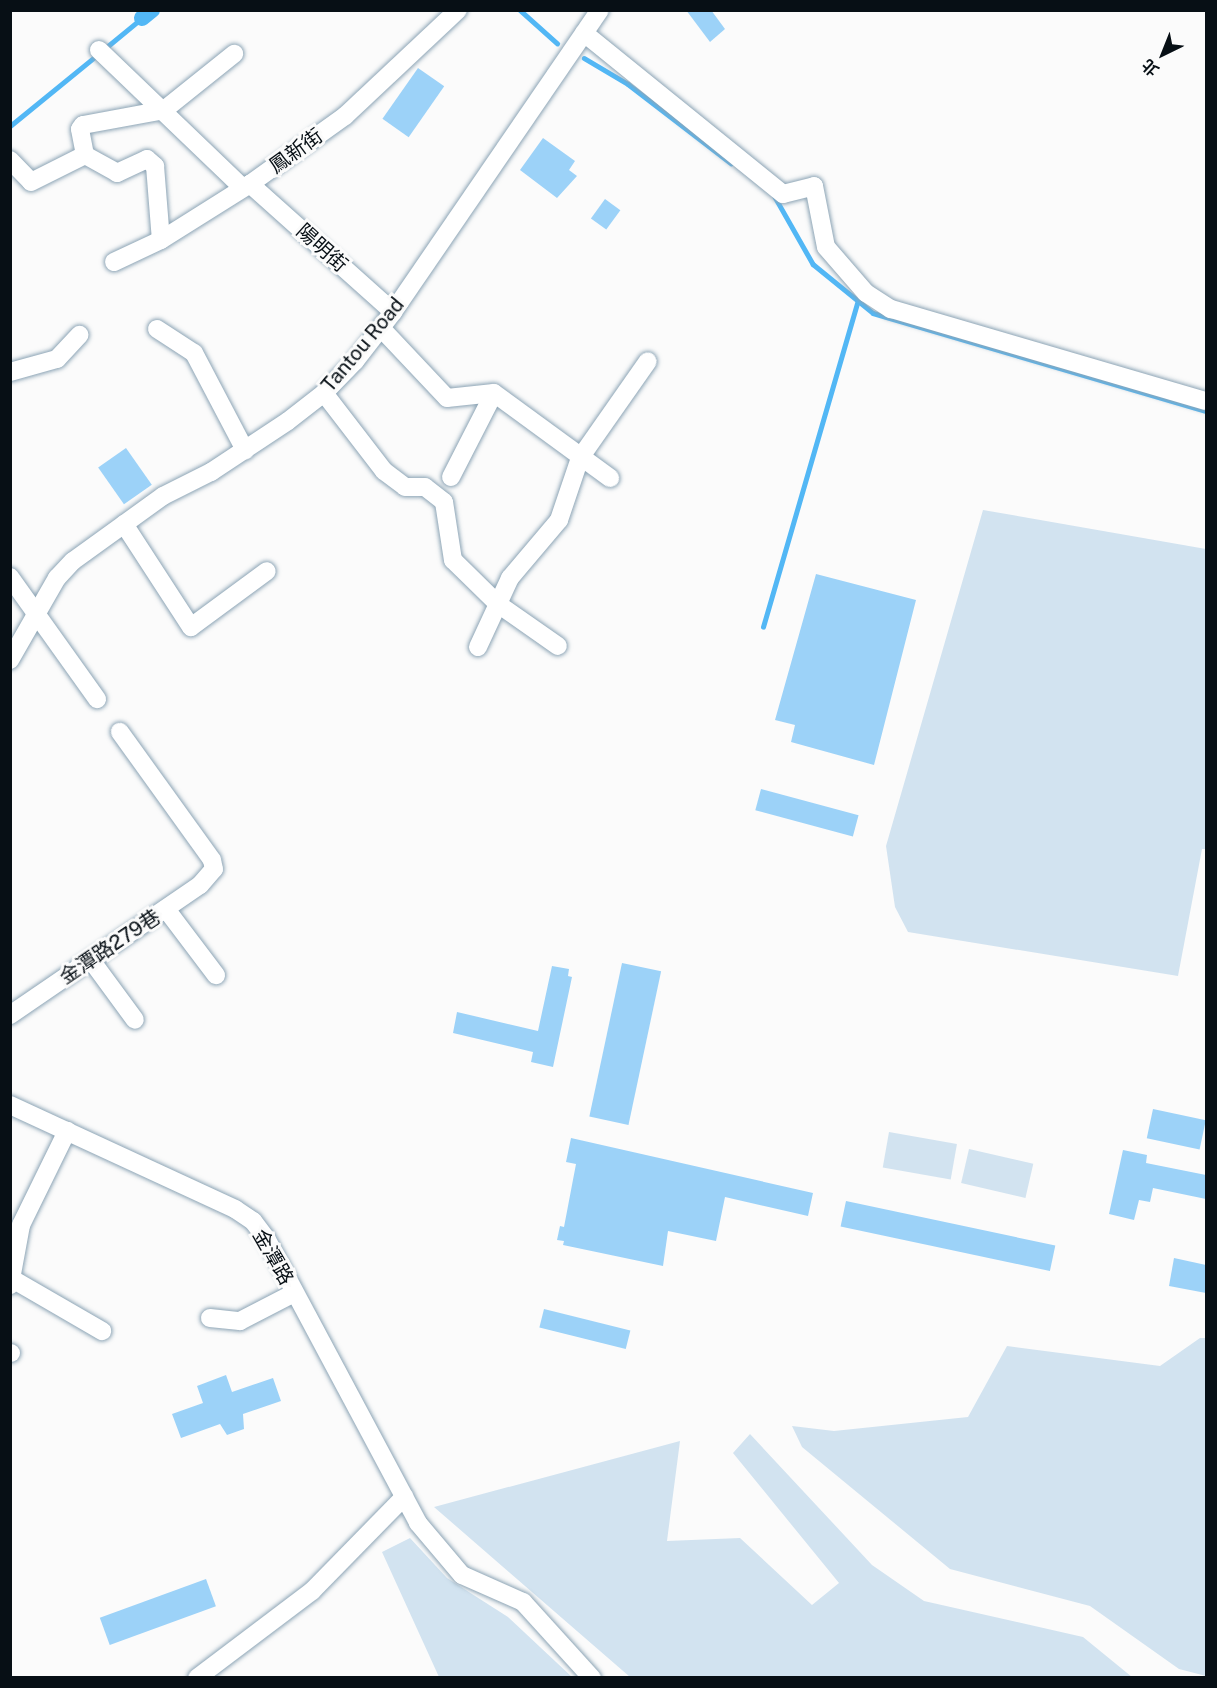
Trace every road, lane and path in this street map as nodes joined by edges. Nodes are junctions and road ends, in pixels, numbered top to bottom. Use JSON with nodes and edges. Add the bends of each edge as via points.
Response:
{"nodes":[{"id":1,"x":458,"y":10,"type":"edge"},
{"id":2,"x":600,"y":10,"type":"edge"},
{"id":3,"x":584,"y":33,"type":"junction"},
{"id":4,"x":99,"y":50,"type":"dead end"},
{"id":5,"x":234,"y":54,"type":"dead end"},
{"id":6,"x":164,"y":110,"type":"junction"},
{"id":7,"x":85,"y":155,"type":"junction"},
{"id":8,"x":10,"y":160,"type":"edge"},
{"id":9,"x":247,"y":186,"type":"junction"},
{"id":10,"x":161,"y":240,"type":"junction"},
{"id":11,"x":114,"y":262,"type":"dead end"},
{"id":12,"x":393,"y":312,"type":"junction"},
{"id":13,"x":381,"y":328,"type":"junction"},
{"id":14,"x":157,"y":329,"type":"dead end"},
{"id":15,"x":80,"y":335,"type":"dead end"},
{"id":16,"x":648,"y":361,"type":"dead end"},
{"id":17,"x":10,"y":372,"type":"edge"},
{"id":18,"x":324,"y":393,"type":"junction"},
{"id":19,"x":494,"y":393,"type":"junction"},
{"id":20,"x":1206,"y":401,"type":"edge"},
{"id":21,"x":245,"y":450,"type":"junction"},
{"id":22,"x":580,"y":458,"type":"junction"},
{"id":23,"x":451,"y":477,"type":"dead end"},
{"id":24,"x":610,"y":478,"type":"dead end"},
{"id":25,"x":124,"y":524,"type":"junction"},
{"id":26,"x":267,"y":571,"type":"dead end"},
{"id":27,"x":10,"y":577,"type":"edge"},
{"id":28,"x":498,"y":604,"type":"junction"},
{"id":29,"x":39,"y":615,"type":"junction"},
{"id":30,"x":478,"y":646,"type":"dead end"},
{"id":31,"x":558,"y":646,"type":"dead end"},
{"id":32,"x":10,"y":660,"type":"edge"},
{"id":33,"x":97,"y":699,"type":"dead end"},
{"id":34,"x":120,"y":732,"type":"dead end"},
{"id":35,"x":166,"y":909,"type":"junction"},
{"id":36,"x":91,"y":960,"type":"junction"},
{"id":37,"x":216,"y":975,"type":"dead end"},
{"id":38,"x":10,"y":1015,"type":"edge"},
{"id":39,"x":135,"y":1020,"type":"dead end"},
{"id":40,"x":10,"y":1105,"type":"edge"},
{"id":41,"x":67,"y":1131,"type":"junction"},
{"id":42,"x":12,"y":1282,"type":"edge"},
{"id":43,"x":294,"y":1293,"type":"junction"},
{"id":44,"x":210,"y":1318,"type":"dead end"},
{"id":45,"x":102,"y":1331,"type":"dead end"},
{"id":46,"x":404,"y":1497,"type":"junction"},
{"id":47,"x":197,"y":1677,"type":"edge"},
{"id":48,"x":592,"y":1677,"type":"edge"}],
"edges":[{"from":1,"to":9,"type":"street","name":"鳳新街","via":[[345,116]]},
{"from":2,"to":3,"type":"street","name":"Tantou Road"},
{"from":3,"to":12,"type":"street","name":"Tantou Road"},
{"from":3,"to":20,"type":"street","via":[[783,194],[814,186],[826,247],[866,293],[891,309]]},
{"from":4,"to":6,"type":"street","name":"陽明街"},
{"from":5,"to":6,"type":"street"},
{"from":6,"to":7,"type":"street","via":[[83,125],[80,129]]},
{"from":6,"to":9,"type":"street","name":"陽明街"},
{"from":7,"to":8,"type":"street","via":[[31,182]]},
{"from":7,"to":10,"type":"street","via":[[117,173],[140,161],[152,161]]},
{"from":9,"to":10,"type":"street","name":"鳳新街"},
{"from":9,"to":12,"type":"street","name":"陽明街"},
{"from":10,"to":11,"type":"street","name":"鳳新街"},
{"from":12,"to":13,"type":"street","name":"Tantou Road"},
{"from":13,"to":18,"type":"street","name":"Tantou Road"},
{"from":13,"to":19,"type":"street","via":[[447,398]]},
{"from":14,"to":21,"type":"street","via":[[194,353]]},
{"from":15,"to":17,"type":"street","via":[[57,359]]},
{"from":16,"to":22,"type":"street"},
{"from":18,"to":21,"type":"street","name":"Tantou Road"},
{"from":18,"to":28,"type":"street","via":[[384,471],[405,487],[425,487],[444,502],[453,560]]},
{"from":19,"to":22,"type":"street"},
{"from":19,"to":23,"type":"street"},
{"from":21,"to":25,"type":"street","name":"Tantou Road","via":[[163,496]]},
{"from":22,"to":24,"type":"street"},
{"from":22,"to":28,"type":"street","via":[[559,520],[510,578]]},
{"from":25,"to":26,"type":"street","via":[[191,627]]},
{"from":25,"to":29,"type":"street","name":"Tantou Road","via":[[57,578]]},
{"from":27,"to":29,"type":"street"},
{"from":28,"to":30,"type":"street"},
{"from":28,"to":31,"type":"street"},
{"from":29,"to":32,"type":"street","name":"Tantou Road"},
{"from":29,"to":33,"type":"street"},
{"from":34,"to":35,"type":"street","name":"金潭路279巷","via":[[212,860],[214,869],[209,878]]},
{"from":35,"to":36,"type":"street","name":"金潭路279巷"},
{"from":35,"to":37,"type":"street"},
{"from":36,"to":38,"type":"street","name":"金潭路279巷"},
{"from":36,"to":39,"type":"street"},
{"from":40,"to":41,"type":"street","name":"金潭路"},
{"from":41,"to":42,"type":"street","via":[[21,1225]]},
{"from":41,"to":43,"type":"street","name":"金潭路","via":[[244,1215],[267,1238]]},
{"from":42,"to":45,"type":"street"},
{"from":43,"to":44,"type":"street","via":[[240,1321]]},
{"from":43,"to":46,"type":"street","name":"金潭路"},
{"from":46,"to":47,"type":"street","via":[[312,1591]]},
{"from":46,"to":48,"type":"street","name":"金潭路","via":[[418,1523],[462,1575],[523,1602]]}]}
